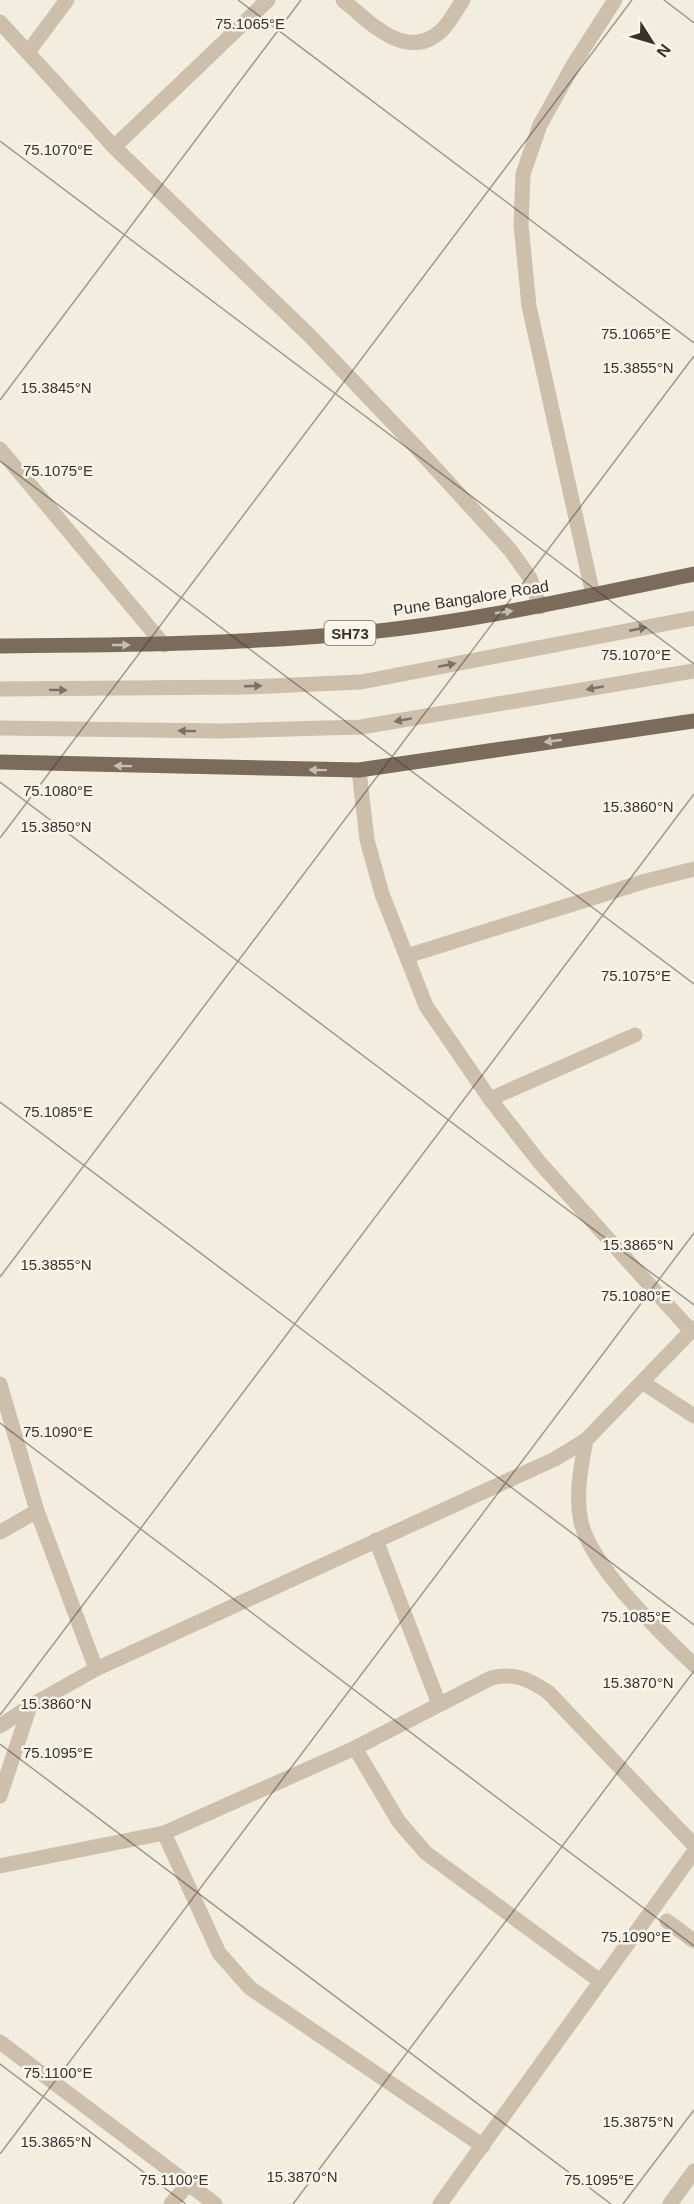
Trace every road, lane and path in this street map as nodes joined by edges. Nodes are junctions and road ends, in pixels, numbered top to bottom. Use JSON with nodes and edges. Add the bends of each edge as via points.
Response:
{"nodes":[{"id":1,"x":67,"y":0,"type":"edge"},
{"id":2,"x":268,"y":0,"type":"edge"},
{"id":3,"x":344,"y":0,"type":"edge"},
{"id":4,"x":463,"y":0,"type":"edge"},
{"id":5,"x":615,"y":0,"type":"edge"},
{"id":6,"x":0,"y":22,"type":"edge"},
{"id":7,"x":28,"y":52,"type":"junction"},
{"id":8,"x":114,"y":147,"type":"junction"},
{"id":9,"x":0,"y":449,"type":"edge"},
{"id":10,"x":694,"y":573,"type":"edge"},
{"id":11,"x":593,"y":595,"type":"junction"},
{"id":12,"x":540,"y":607,"type":"junction"},
{"id":13,"x":694,"y":618,"type":"edge"},
{"id":14,"x":164,"y":645,"type":"junction"},
{"id":15,"x":0,"y":646,"type":"edge"},
{"id":16,"x":694,"y":671,"type":"edge"},
{"id":17,"x":0,"y":689,"type":"edge"},
{"id":18,"x":694,"y":721,"type":"edge"},
{"id":19,"x":0,"y":728,"type":"edge"},
{"id":20,"x":0,"y":762,"type":"edge"},
{"id":21,"x":359,"y":771,"type":"junction"},
{"id":22,"x":694,"y":869,"type":"edge"},
{"id":23,"x":407,"y":956,"type":"junction"},
{"id":24,"x":636,"y":1035,"type":"dead end"},
{"id":25,"x":490,"y":1099,"type":"junction"},
{"id":26,"x":693,"y":1330,"type":"edge"},
{"id":27,"x":642,"y":1382,"type":"junction"},
{"id":28,"x":1,"y":1391,"type":"edge"},
{"id":29,"x":694,"y":1416,"type":"edge"},
{"id":30,"x":586,"y":1440,"type":"junction"},
{"id":31,"x":37,"y":1511,"type":"junction"},
{"id":32,"x":0,"y":1532,"type":"edge"},
{"id":33,"x":376,"y":1540,"type":"junction"},
{"id":34,"x":694,"y":1665,"type":"edge"},
{"id":35,"x":96,"y":1669,"type":"junction"},
{"id":36,"x":439,"y":1704,"type":"junction"},
{"id":37,"x":30,"y":1706,"type":"junction"},
{"id":38,"x":0,"y":1726,"type":"edge"},
{"id":39,"x":355,"y":1748,"type":"junction"},
{"id":40,"x":0,"y":1796,"type":"edge"},
{"id":41,"x":165,"y":1833,"type":"junction"},
{"id":42,"x":694,"y":1845,"type":"edge"},
{"id":43,"x":694,"y":1852,"type":"edge"},
{"id":44,"x":0,"y":1866,"type":"edge"},
{"id":45,"x":667,"y":1921,"type":"dead end"},
{"id":46,"x":694,"y":1941,"type":"edge"},
{"id":47,"x":600,"y":1981,"type":"junction"},
{"id":48,"x":0,"y":2042,"type":"edge"},
{"id":49,"x":483,"y":2146,"type":"junction"},
{"id":50,"x":694,"y":2171,"type":"edge"},
{"id":51,"x":189,"y":2183,"type":"junction"},
{"id":52,"x":171,"y":2204,"type":"edge"},
{"id":53,"x":215,"y":2204,"type":"edge"},
{"id":54,"x":440,"y":2204,"type":"edge"},
{"id":55,"x":670,"y":2204,"type":"edge"}],
"edges":[{"from":1,"to":7,"type":"street"},
{"from":2,"to":8,"type":"street"},
{"from":3,"to":4,"type":"street","via":[[388,36],[419,44],[444,29]]},
{"from":5,"to":11,"type":"street","via":[[540,125],[523,174],[521,225],[529,306]]},
{"from":6,"to":7,"type":"street"},
{"from":7,"to":8,"type":"street"},
{"from":8,"to":12,"type":"street","via":[[310,336],[415,446],[510,551],[530,578]]},
{"from":9,"to":14,"type":"street"},
{"from":10,"to":11,"type":"main road","name":"Pune Bangalore Road","number":"SH73"},
{"from":11,"to":12,"type":"main road","name":"Pune Bangalore Road","number":"SH73"},
{"from":14,"to":12,"type":"main road","name":"Pune Bangalore Road","number":"SH73","one_way":true,"via":[[369,632]]},
{"from":17,"to":13,"type":"street","one_way":true,"via":[[361,682]]},
{"from":15,"to":14,"type":"main road","name":"Pune Bangalore Road","number":"SH73","one_way":true},
{"from":16,"to":19,"type":"street","one_way":true,"via":[[361,727],[221,731]]},
{"from":18,"to":21,"type":"main road","one_way":true},
{"from":21,"to":20,"type":"main road","one_way":true},
{"from":21,"to":23,"type":"street","via":[[367,840],[382,894]]},
{"from":22,"to":23,"type":"street"},
{"from":23,"to":25,"type":"street","via":[[426,1006]]},
{"from":24,"to":25,"type":"street"},
{"from":25,"to":26,"type":"street","via":[[540,1163]]},
{"from":26,"to":27,"type":"street"},
{"from":27,"to":29,"type":"street"},
{"from":27,"to":30,"type":"street"},
{"from":28,"to":31,"type":"street"},
{"from":30,"to":33,"type":"street"},
{"from":30,"to":34,"type":"street","via":[[578,1498],[581,1524],[602,1564],[636,1607]]},
{"from":31,"to":32,"type":"street"},
{"from":31,"to":35,"type":"street"},
{"from":33,"to":35,"type":"street"},
{"from":33,"to":36,"type":"street"},
{"from":35,"to":37,"type":"street"},
{"from":36,"to":39,"type":"street"},
{"from":36,"to":42,"type":"street","via":[[491,1678],[508,1674],[527,1678],[548,1692]]},
{"from":37,"to":38,"type":"street"},
{"from":37,"to":40,"type":"street"},
{"from":39,"to":41,"type":"street"},
{"from":39,"to":47,"type":"street","via":[[399,1822],[426,1853]]},
{"from":41,"to":44,"type":"street"},
{"from":41,"to":49,"type":"street","via":[[219,1953],[250,1988]]},
{"from":43,"to":47,"type":"street"},
{"from":45,"to":46,"type":"street"},
{"from":47,"to":49,"type":"street"},
{"from":48,"to":51,"type":"street"},
{"from":49,"to":54,"type":"street"},
{"from":50,"to":55,"type":"street"},
{"from":51,"to":52,"type":"street"},
{"from":51,"to":53,"type":"street"}]}
